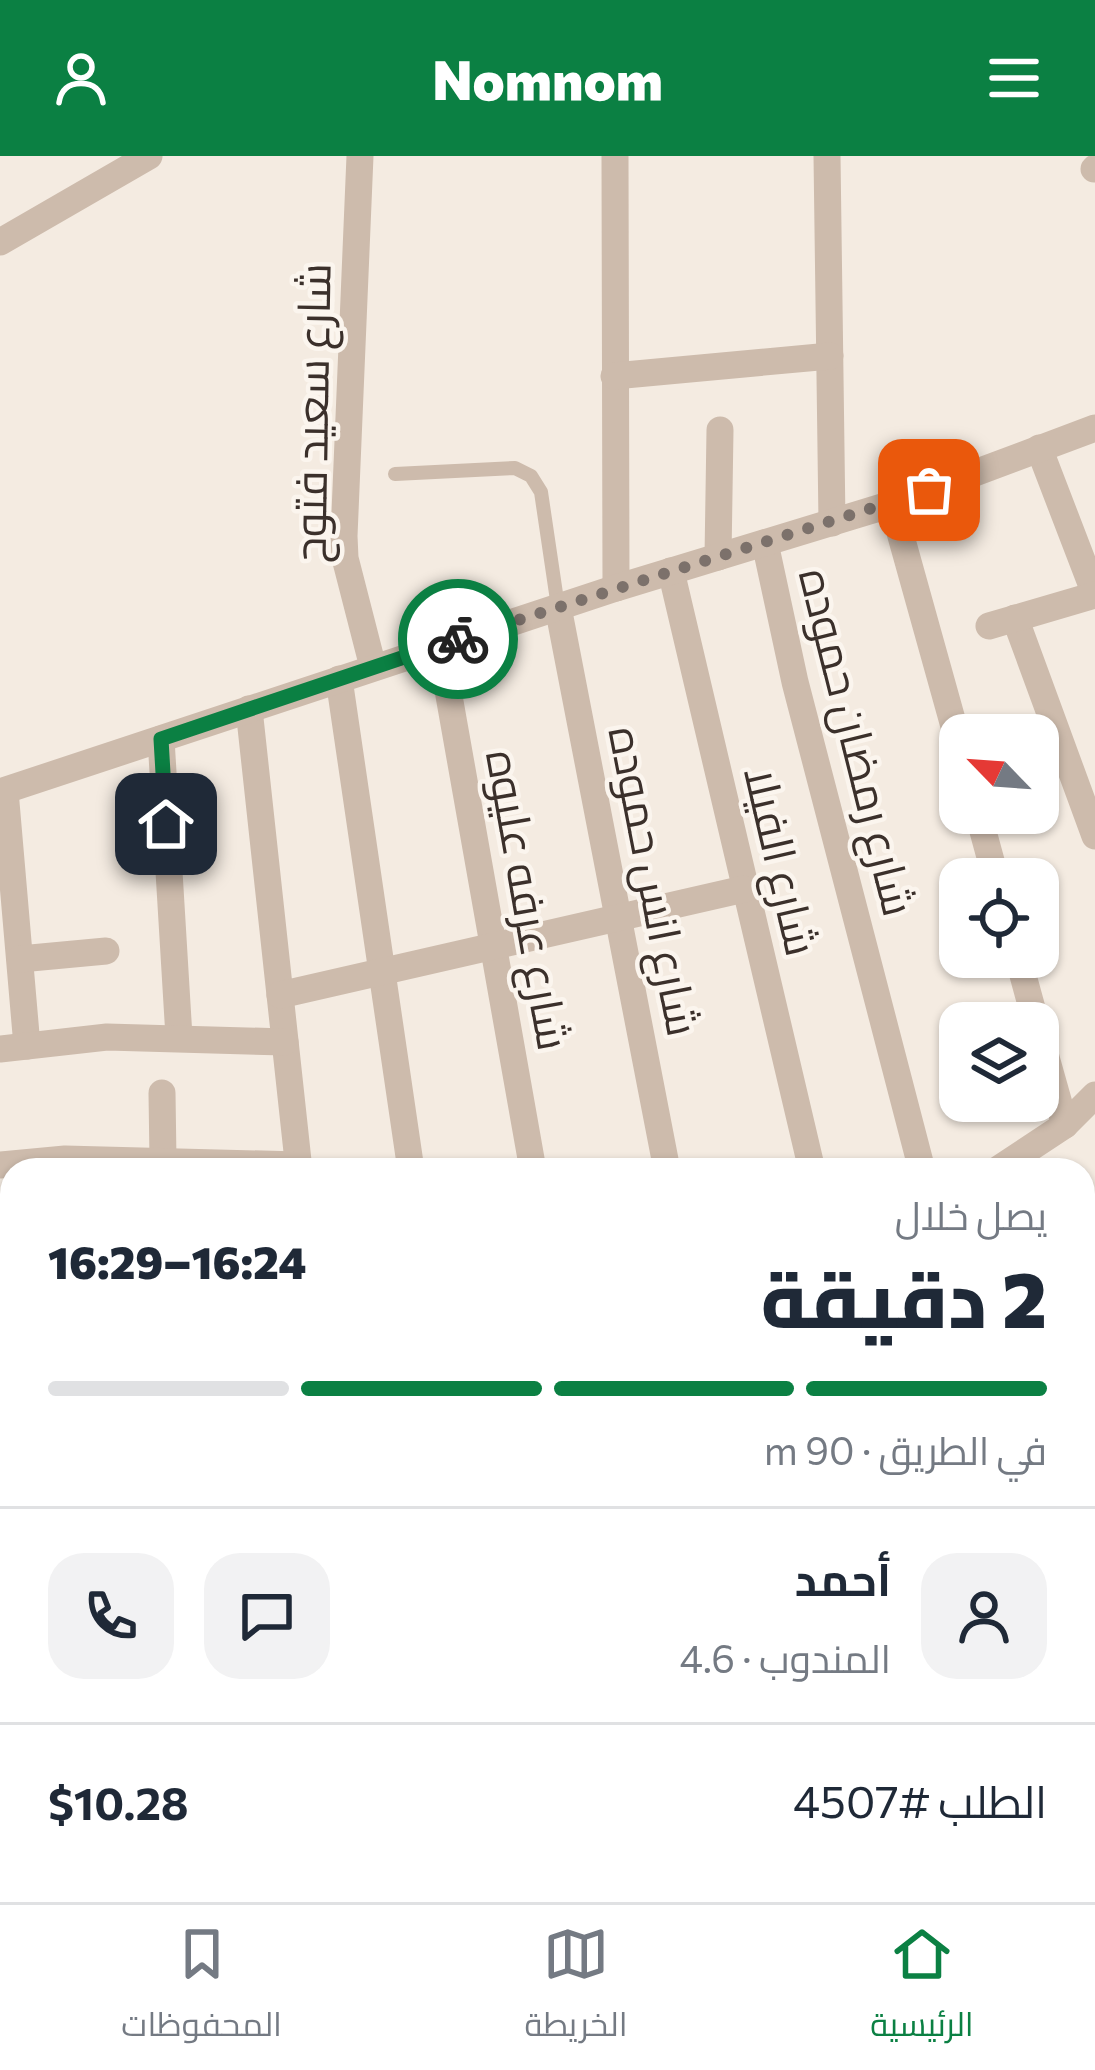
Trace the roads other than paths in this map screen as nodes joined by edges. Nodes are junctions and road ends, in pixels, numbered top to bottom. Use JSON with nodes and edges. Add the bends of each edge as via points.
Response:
{"nodes":[{"id":1,"x":149,"y":156,"type":"edge"},
{"id":2,"x":360,"y":156,"type":"edge"},
{"id":3,"x":615,"y":156,"type":"edge"},
{"id":4,"x":834,"y":159,"type":"edge"},
{"id":5,"x":0,"y":242,"type":"edge"},
{"id":6,"x":830,"y":356,"type":"junction"},
{"id":7,"x":614,"y":376,"type":"junction"},
{"id":8,"x":1095,"y":428,"type":"edge"},
{"id":9,"x":720,"y":430,"type":"dead end"},
{"id":10,"x":1039,"y":448,"type":"junction"},
{"id":11,"x":395,"y":474,"type":"dead end"},
{"id":12,"x":892,"y":504,"type":"junction"},
{"id":13,"x":832,"y":524,"type":"junction"},
{"id":14,"x":765,"y":543,"type":"junction"},
{"id":15,"x":718,"y":557,"type":"junction"},
{"id":16,"x":671,"y":572,"type":"junction"},
{"id":17,"x":616,"y":588,"type":"junction"},
{"id":18,"x":1095,"y":595,"type":"edge"},
{"id":19,"x":558,"y":607,"type":"junction"},
{"id":20,"x":440,"y":645,"type":"junction"},
{"id":21,"x":373,"y":668,"type":"junction"},
{"id":22,"x":338,"y":679,"type":"junction"},
{"id":23,"x":249,"y":709,"type":"junction"},
{"id":24,"x":951,"y":714,"type":"edge"},
{"id":25,"x":161,"y":739,"type":"junction"},
{"id":26,"x":3,"y":791,"type":"edge"},
{"id":27,"x":1095,"y":836,"type":"edge"},
{"id":28,"x":744,"y":889,"type":"junction"},
{"id":29,"x":618,"y":918,"type":"junction"},
{"id":30,"x":493,"y":944,"type":"junction"},
{"id":31,"x":106,"y":951,"type":"dead end"},
{"id":32,"x":20,"y":958,"type":"junction"},
{"id":33,"x":382,"y":974,"type":"junction"},
{"id":34,"x":280,"y":994,"type":"junction"},
{"id":35,"x":179,"y":1037,"type":"junction"},
{"id":36,"x":285,"y":1042,"type":"junction"},
{"id":37,"x":14,"y":1048,"type":"edge"},
{"id":38,"x":162,"y":1093,"type":"dead end"},
{"id":39,"x":1092,"y":1102,"type":"edge"},
{"id":40,"x":1059,"y":1104,"type":"edge"},
{"id":41,"x":1065,"y":1125,"type":"junction"},
{"id":42,"x":163,"y":1158,"type":"edge"},
{"id":43,"x":298,"y":1158,"type":"edge"},
{"id":44,"x":409,"y":1158,"type":"edge"},
{"id":45,"x":531,"y":1158,"type":"edge"},
{"id":46,"x":665,"y":1158,"type":"edge"},
{"id":47,"x":809,"y":1158,"type":"edge"},
{"id":48,"x":919,"y":1158,"type":"edge"},
{"id":49,"x":1016,"y":1158,"type":"edge"}],
"edges":[{"from":1,"to":5,"type":"street"},
{"from":2,"to":21,"type":"street","name":"شارع سعيد فتوح","via":[[344,536]]},
{"from":3,"to":7,"type":"street"},
{"from":4,"to":6,"type":"street"},
{"from":6,"to":7,"type":"street"},
{"from":6,"to":13,"type":"street"},
{"from":7,"to":17,"type":"street"},
{"from":8,"to":10,"type":"street"},
{"from":9,"to":15,"type":"street"},
{"from":10,"to":12,"type":"street"},
{"from":10,"to":18,"type":"street"},
{"from":11,"to":19,"type":"lane","via":[[506,468],[531,476],[541,492]]},
{"from":12,"to":13,"type":"street"},
{"from":12,"to":24,"type":"street"},
{"from":13,"to":14,"type":"street"},
{"from":14,"to":15,"type":"street"},
{"from":14,"to":48,"type":"street","name":"شارع رمضان حموده"},
{"from":15,"to":16,"type":"street"},
{"from":16,"to":17,"type":"street"},
{"from":16,"to":28,"type":"street","name":"شارع الفيلا"},
{"from":17,"to":19,"type":"street"},
{"from":18,"to":27,"type":"street","via":[[1002,622]]},
{"from":19,"to":20,"type":"street"},
{"from":19,"to":29,"type":"street","name":"شارع انس حموده"},
{"from":20,"to":21,"type":"street"},
{"from":20,"to":30,"type":"street","name":"شارع عرفه عليوه"},
{"from":21,"to":22,"type":"street"},
{"from":22,"to":23,"type":"street"},
{"from":22,"to":33,"type":"street"},
{"from":23,"to":25,"type":"street"},
{"from":23,"to":34,"type":"street"},
{"from":25,"to":26,"type":"street"},
{"from":25,"to":35,"type":"street"},
{"from":26,"to":32,"type":"street"},
{"from":28,"to":29,"type":"street"},
{"from":28,"to":47,"type":"street","name":"شارع الفيلا"},
{"from":29,"to":30,"type":"street"},
{"from":29,"to":46,"type":"street","name":"شارع انس حموده"},
{"from":30,"to":33,"type":"street"},
{"from":30,"to":45,"type":"street","name":"شارع عرفه عليوه"},
{"from":31,"to":32,"type":"street"},
{"from":32,"to":37,"type":"street"},
{"from":33,"to":34,"type":"street"},
{"from":33,"to":44,"type":"street"},
{"from":34,"to":36,"type":"street"},
{"from":35,"to":36,"type":"street"},
{"from":35,"to":37,"type":"street"},
{"from":36,"to":43,"type":"street"},
{"from":38,"to":42,"type":"street"},
{"from":39,"to":41,"type":"street"},
{"from":40,"to":41,"type":"street"},
{"from":41,"to":49,"type":"street"}]}
